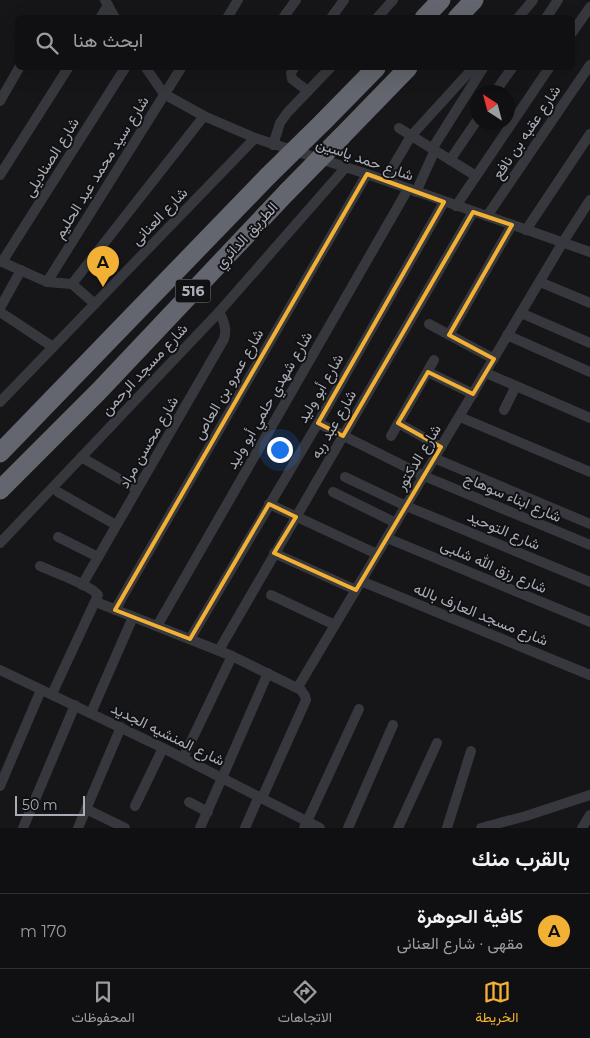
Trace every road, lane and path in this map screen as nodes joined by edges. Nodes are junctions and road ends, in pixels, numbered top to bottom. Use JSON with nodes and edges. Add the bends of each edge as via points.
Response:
{"nodes":[{"id":1,"x":238,"y":0,"type":"edge"},
{"id":2,"x":296,"y":0,"type":"edge"},
{"id":3,"x":344,"y":0,"type":"edge"},
{"id":4,"x":393,"y":0,"type":"edge"},
{"id":5,"x":441,"y":0,"type":"edge"},
{"id":6,"x":474,"y":0,"type":"edge"},
{"id":7,"x":533,"y":0,"type":"edge"},
{"id":8,"x":558,"y":0,"type":"edge"},
{"id":9,"x":106,"y":2,"type":"edge"},
{"id":10,"x":590,"y":7,"type":"edge"},
{"id":11,"x":101,"y":15,"type":"edge"},
{"id":12,"x":113,"y":15,"type":"edge"},
{"id":13,"x":229,"y":15,"type":"edge"},
{"id":14,"x":285,"y":15,"type":"edge"},
{"id":15,"x":333,"y":15,"type":"edge"},
{"id":16,"x":379,"y":15,"type":"edge"},
{"id":17,"x":427,"y":15,"type":"edge"},
{"id":18,"x":460,"y":15,"type":"edge"},
{"id":19,"x":520,"y":15,"type":"edge"},
{"id":20,"x":548,"y":15,"type":"edge"},
{"id":21,"x":575,"y":29,"type":"edge"},
{"id":22,"x":590,"y":64,"type":"edge"},
{"id":23,"x":18,"y":70,"type":"edge"},
{"id":24,"x":67,"y":70,"type":"edge"},
{"id":25,"x":124,"y":70,"type":"edge"},
{"id":26,"x":147,"y":70,"type":"edge"},
{"id":27,"x":180,"y":70,"type":"edge"},
{"id":28,"x":293,"y":70,"type":"edge"},
{"id":29,"x":328,"y":70,"type":"edge"},
{"id":30,"x":374,"y":70,"type":"edge"},
{"id":31,"x":406,"y":70,"type":"edge"},
{"id":32,"x":471,"y":70,"type":"edge"},
{"id":33,"x":482,"y":70,"type":"edge"},
{"id":34,"x":511,"y":70,"type":"edge"},
{"id":35,"x":548,"y":70,"type":"edge"},
{"id":36,"x":500,"y":85,"type":"edge"},
{"id":37,"x":308,"y":91,"type":"junction"},
{"id":38,"x":164,"y":94,"type":"junction"},
{"id":39,"x":0,"y":101,"type":"edge"},
{"id":40,"x":204,"y":116,"type":"junction"},
{"id":41,"x":399,"y":128,"type":"dead end"},
{"id":42,"x":470,"y":130,"type":"edge"},
{"id":43,"x":590,"y":134,"type":"edge"},
{"id":44,"x":411,"y":136,"type":"junction"},
{"id":45,"x":255,"y":138,"type":"junction"},
{"id":46,"x":273,"y":145,"type":"junction"},
{"id":47,"x":433,"y":150,"type":"junction"},
{"id":48,"x":450,"y":160,"type":"junction"},
{"id":49,"x":346,"y":166,"type":"junction"},
{"id":50,"x":368,"y":174,"type":"junction"},
{"id":51,"x":0,"y":175,"type":"edge"},
{"id":52,"x":476,"y":176,"type":"junction"},
{"id":53,"x":385,"y":180,"type":"junction"},
{"id":54,"x":412,"y":190,"type":"junction"},
{"id":55,"x":590,"y":200,"type":"edge"},
{"id":56,"x":444,"y":202,"type":"junction"},
{"id":57,"x":456,"y":206,"type":"junction"},
{"id":58,"x":474,"y":212,"type":"junction"},
{"id":59,"x":487,"y":216,"type":"junction"},
{"id":60,"x":512,"y":225,"type":"junction"},
{"id":61,"x":526,"y":230,"type":"junction"},
{"id":62,"x":563,"y":242,"type":"junction"},
{"id":63,"x":590,"y":252,"type":"edge"},
{"id":64,"x":1,"y":261,"type":"edge"},
{"id":65,"x":21,"y":270,"type":"junction"},
{"id":66,"x":47,"y":282,"type":"junction"},
{"id":67,"x":540,"y":282,"type":"junction"},
{"id":68,"x":72,"y":284,"type":"junction"},
{"id":69,"x":590,"y":302,"type":"edge"},
{"id":70,"x":95,"y":304,"type":"junction"},
{"id":71,"x":0,"y":308,"type":"edge"},
{"id":72,"x":0,"y":312,"type":"edge"},
{"id":73,"x":219,"y":312,"type":"junction"},
{"id":74,"x":521,"y":313,"type":"junction"},
{"id":75,"x":429,"y":324,"type":"dead end"},
{"id":76,"x":449,"y":334,"type":"junction"},
{"id":77,"x":507,"y":335,"type":"junction"},
{"id":78,"x":590,"y":344,"type":"edge"},
{"id":79,"x":53,"y":347,"type":"junction"},
{"id":80,"x":494,"y":358,"type":"junction"},
{"id":81,"x":434,"y":360,"type":"dead end"},
{"id":82,"x":428,"y":372,"type":"junction"},
{"id":83,"x":590,"y":372,"type":"edge"},
{"id":84,"x":486,"y":373,"type":"junction"},
{"id":85,"x":516,"y":386,"type":"junction"},
{"id":86,"x":473,"y":394,"type":"junction"},
{"id":87,"x":0,"y":402,"type":"edge"},
{"id":88,"x":504,"y":410,"type":"dead end"},
{"id":89,"x":460,"y":417,"type":"junction"},
{"id":90,"x":590,"y":418,"type":"edge"},
{"id":91,"x":318,"y":423,"type":"junction"},
{"id":92,"x":398,"y":423,"type":"junction"},
{"id":93,"x":343,"y":436,"type":"junction"},
{"id":94,"x":391,"y":436,"type":"dead end"},
{"id":95,"x":441,"y":447,"type":"junction"},
{"id":96,"x":0,"y":454,"type":"edge"},
{"id":97,"x":81,"y":457,"type":"junction"},
{"id":98,"x":434,"y":458,"type":"junction"},
{"id":99,"x":590,"y":472,"type":"edge"},
{"id":100,"x":424,"y":476,"type":"junction"},
{"id":101,"x":345,"y":477,"type":"dead end"},
{"id":102,"x":137,"y":489,"type":"junction"},
{"id":103,"x":0,"y":490,"type":"edge"},
{"id":104,"x":58,"y":492,"type":"dead end"},
{"id":105,"x":333,"y":492,"type":"dead end"},
{"id":106,"x":268,"y":504,"type":"junction"},
{"id":107,"x":406,"y":506,"type":"junction"},
{"id":108,"x":296,"y":517,"type":"junction"},
{"id":109,"x":396,"y":522,"type":"junction"},
{"id":110,"x":590,"y":524,"type":"edge"},
{"id":111,"x":116,"y":525,"type":"junction"},
{"id":112,"x":58,"y":537,"type":"dead end"},
{"id":113,"x":387,"y":538,"type":"junction"},
{"id":114,"x":0,"y":543,"type":"edge"},
{"id":115,"x":590,"y":545,"type":"edge"},
{"id":116,"x":274,"y":553,"type":"junction"},
{"id":117,"x":377,"y":554,"type":"junction"},
{"id":118,"x":98,"y":557,"type":"junction"},
{"id":119,"x":40,"y":566,"type":"dead end"},
{"id":120,"x":590,"y":582,"type":"edge"},
{"id":121,"x":82,"y":584,"type":"junction"},
{"id":122,"x":359,"y":585,"type":"junction"},
{"id":123,"x":271,"y":595,"type":"dead end"},
{"id":124,"x":96,"y":602,"type":"junction"},
{"id":125,"x":115,"y":610,"type":"junction"},
{"id":126,"x":133,"y":617,"type":"junction"},
{"id":127,"x":590,"y":622,"type":"edge"},
{"id":128,"x":335,"y":625,"type":"junction"},
{"id":129,"x":157,"y":626,"type":"junction"},
{"id":130,"x":190,"y":639,"type":"junction"},
{"id":131,"x":219,"y":650,"type":"junction"},
{"id":132,"x":232,"y":656,"type":"junction"},
{"id":133,"x":1,"y":672,"type":"edge"},
{"id":134,"x":268,"y":673,"type":"junction"},
{"id":135,"x":590,"y":675,"type":"edge"},
{"id":136,"x":298,"y":688,"type":"junction"},
{"id":137,"x":41,"y":690,"type":"junction"},
{"id":138,"x":52,"y":694,"type":"junction"},
{"id":139,"x":75,"y":705,"type":"junction"},
{"id":140,"x":359,"y":709,"type":"dead end"},
{"id":141,"x":91,"y":713,"type":"junction"},
{"id":142,"x":393,"y":725,"type":"dead end"},
{"id":143,"x":121,"y":727,"type":"junction"},
{"id":144,"x":437,"y":743,"type":"dead end"},
{"id":145,"x":163,"y":748,"type":"junction"},
{"id":146,"x":472,"y":751,"type":"dead end"},
{"id":147,"x":183,"y":758,"type":"junction"},
{"id":148,"x":223,"y":778,"type":"junction"},
{"id":149,"x":0,"y":786,"type":"edge"},
{"id":150,"x":590,"y":795,"type":"edge"},
{"id":151,"x":261,"y":797,"type":"junction"},
{"id":152,"x":189,"y":802,"type":"dead end"},
{"id":153,"x":136,"y":806,"type":"dead end"},
{"id":154,"x":86,"y":809,"type":"junction"},
{"id":155,"x":208,"y":812,"type":"junction"},
{"id":156,"x":590,"y":815,"type":"edge"},
{"id":157,"x":526,"y":816,"type":"junction"},
{"id":158,"x":306,"y":824,"type":"edge"},
{"id":159,"x":23,"y":828,"type":"edge"},
{"id":160,"x":78,"y":828,"type":"edge"},
{"id":161,"x":125,"y":828,"type":"edge"},
{"id":162,"x":200,"y":828,"type":"edge"},
{"id":163,"x":245,"y":828,"type":"edge"},
{"id":164,"x":320,"y":828,"type":"edge"},
{"id":165,"x":348,"y":828,"type":"edge"},
{"id":166,"x":398,"y":828,"type":"edge"},
{"id":167,"x":447,"y":828,"type":"edge"},
{"id":168,"x":481,"y":828,"type":"edge"},
{"id":169,"x":519,"y":828,"type":"edge"},
{"id":170,"x":582,"y":828,"type":"edge"}],
"edges":[{"from":1,"to":13,"type":"street"},
{"from":2,"to":14,"type":"street"},
{"from":3,"to":15,"type":"street"},
{"from":4,"to":16,"type":"street"},
{"from":5,"to":17,"type":"highway"},
{"from":6,"to":18,"type":"highway"},
{"from":7,"to":19,"type":"street"},
{"from":8,"to":20,"type":"street"},
{"from":9,"to":11,"type":"street"},
{"from":9,"to":12,"type":"street"},
{"from":10,"to":21,"type":"street"},
{"from":22,"to":59,"type":"street","name":"شارع عقبه بن نافع"},
{"from":23,"to":39,"type":"street"},
{"from":24,"to":51,"type":"street"},
{"from":25,"to":64,"type":"street","name":"شارع الصناديلى"},
{"from":26,"to":38,"type":"street","name":"شارع حمد ياسين"},
{"from":27,"to":38,"type":"street","name":"شارع سيد محمد عبد الحليم"},
{"from":28,"to":37,"type":"street","via":[[292,79]]},
{"from":29,"to":37,"type":"street"},
{"from":30,"to":96,"type":"highway","name":"الطريق الدائري","number":"516","bridge":true},
{"from":31,"to":103,"type":"highway","name":"الطريق الدائري","number":"516","bridge":true},
{"from":32,"to":44,"type":"street"},
{"from":33,"to":47,"type":"street","name":"شارع شهدي حلمي أبو وليد"},
{"from":34,"to":36,"type":"street"},
{"from":35,"to":52,"type":"street"},
{"from":37,"to":46,"type":"street","via":[[280,123]]},
{"from":38,"to":40,"type":"street","name":"شارع حمد ياسين"},
{"from":38,"to":66,"type":"street","name":"شارع سيد محمد عبد الحليم"},
{"from":40,"to":45,"type":"street","name":"شارع حمد ياسين"},
{"from":40,"to":68,"type":"street"},
{"from":41,"to":44,"type":"street"},
{"from":42,"to":48,"type":"street"},
{"from":43,"to":61,"type":"street"},
{"from":44,"to":47,"type":"street"},
{"from":44,"to":53,"type":"street"},
{"from":45,"to":46,"type":"street","name":"شارع حمد ياسين"},
{"from":45,"to":70,"type":"street","name":"شارع العنانى"},
{"from":46,"to":49,"type":"street","name":"شارع حمد ياسين"},
{"from":47,"to":48,"type":"street"},
{"from":47,"to":54,"type":"street","name":"شارع شهدي حلمي أبو وليد"},
{"from":48,"to":52,"type":"street"},
{"from":49,"to":50,"type":"street","name":"شارع حمد ياسين"},
{"from":49,"to":73,"type":"street","name":"شارع مسجد الرحمن"},
{"from":50,"to":53,"type":"street","name":"شارع حمد ياسين"},
{"from":50,"to":125,"type":"street","name":"شارع عمرو بن العاص"},
{"from":52,"to":57,"type":"street"},
{"from":53,"to":54,"type":"street","name":"شارع حمد ياسين"},
{"from":54,"to":56,"type":"street","name":"شارع حمد ياسين"},
{"from":54,"to":129,"type":"street","name":"شارع شهدي حلمي أبو وليد"},
{"from":55,"to":62,"type":"street","name":"شارع الدكتور"},
{"from":56,"to":57,"type":"street","name":"شارع حمد ياسين"},
{"from":56,"to":91,"type":"street","name":"شارع أبو وليد"},
{"from":57,"to":58,"type":"street","name":"شارع حمد ياسين"},
{"from":58,"to":59,"type":"street","name":"شارع حمد ياسين"},
{"from":58,"to":93,"type":"street","name":"شارع عبد ربه"},
{"from":59,"to":60,"type":"street","name":"شارع حمد ياسين"},
{"from":60,"to":61,"type":"street","name":"شارع حمد ياسين"},
{"from":60,"to":76,"type":"street"},
{"from":61,"to":62,"type":"street","name":"شارع حمد ياسين"},
{"from":62,"to":63,"type":"street","name":"شارع حمد ياسين"},
{"from":62,"to":67,"type":"street","name":"شارع الدكتور"},
{"from":64,"to":65,"type":"street"},
{"from":65,"to":66,"type":"street"},
{"from":65,"to":71,"type":"street"},
{"from":66,"to":68,"type":"street"},
{"from":67,"to":69,"type":"street"},
{"from":67,"to":74,"type":"street","name":"شارع الدكتور"},
{"from":68,"to":70,"type":"street"},
{"from":70,"to":79,"type":"street","name":"شارع العنانى"},
{"from":72,"to":79,"type":"street"},
{"from":73,"to":97,"type":"street","name":"شارع مسجد الرحمن"},
{"from":73,"to":102,"type":"street","name":"شارع محسن مراد","via":[[225,324],[224,339]]},
{"from":74,"to":77,"type":"street","name":"شارع الدكتور"},
{"from":74,"to":78,"type":"street"},
{"from":75,"to":76,"type":"street"},
{"from":76,"to":80,"type":"street"},
{"from":77,"to":80,"type":"street","name":"شارع الدكتور"},
{"from":77,"to":83,"type":"street"},
{"from":79,"to":87,"type":"street","name":"شارع العنانى"},
{"from":80,"to":84,"type":"street","name":"شارع الدكتور"},
{"from":81,"to":82,"type":"street"},
{"from":82,"to":86,"type":"street"},
{"from":82,"to":92,"type":"street"},
{"from":84,"to":85,"type":"street"},
{"from":84,"to":86,"type":"street","name":"شارع الدكتور"},
{"from":85,"to":88,"type":"street"},
{"from":85,"to":90,"type":"street"},
{"from":86,"to":89,"type":"street","name":"شارع الدكتور"},
{"from":89,"to":95,"type":"street","name":"شارع الدكتور"},
{"from":89,"to":99,"type":"street"},
{"from":91,"to":93,"type":"street","name":"شارع ابناء سوهاج"},
{"from":91,"to":106,"type":"street","name":"شارع أبو وليد"},
{"from":92,"to":94,"type":"street"},
{"from":92,"to":95,"type":"street"},
{"from":93,"to":100,"type":"street","name":"شارع ابناء سوهاج"},
{"from":93,"to":108,"type":"street","name":"شارع عبد ربه"},
{"from":95,"to":98,"type":"street","name":"شارع الدكتور"},
{"from":97,"to":102,"type":"street"},
{"from":97,"to":114,"type":"street","name":"شارع مسجد الرحمن"},
{"from":98,"to":100,"type":"street","name":"شارع الدكتور"},
{"from":98,"to":110,"type":"street"},
{"from":100,"to":107,"type":"street","name":"شارع الدكتور"},
{"from":100,"to":115,"type":"street","name":"شارع ابناء سوهاج"},
{"from":101,"to":107,"type":"street","name":"شارع التوحيد"},
{"from":102,"to":111,"type":"street","name":"شارع محسن مراد"},
{"from":104,"to":111,"type":"street"},
{"from":105,"to":109,"type":"street"},
{"from":106,"to":108,"type":"street"},
{"from":106,"to":130,"type":"street","name":"شارع أبو وليد"},
{"from":107,"to":109,"type":"street","name":"شارع الدكتور"},
{"from":107,"to":120,"type":"street","name":"شارع التوحيد"},
{"from":108,"to":116,"type":"street","name":"شارع عبد ربه"},
{"from":108,"to":117,"type":"street"},
{"from":109,"to":113,"type":"street","name":"شارع الدكتور"},
{"from":111,"to":118,"type":"street","name":"شارع محسن مراد"},
{"from":112,"to":118,"type":"street"},
{"from":113,"to":117,"type":"street","name":"شارع الدكتور"},
{"from":113,"to":127,"type":"street","name":"شارع رزق الله شلبى"},
{"from":116,"to":122,"type":"street","name":"شارع مسجد العارف بالله"},
{"from":116,"to":131,"type":"street","name":"شارع عبد ربه"},
{"from":117,"to":122,"type":"street","name":"شارع الدكتور"},
{"from":118,"to":121,"type":"street","name":"شارع محسن مراد"},
{"from":119,"to":121,"type":"street"},
{"from":121,"to":124,"type":"street","via":[[97,592]]},
{"from":122,"to":128,"type":"street","name":"شارع الدكتور"},
{"from":122,"to":135,"type":"street","name":"شارع مسجد العارف بالله"},
{"from":123,"to":128,"type":"street"},
{"from":124,"to":125,"type":"street"},
{"from":124,"to":138,"type":"street"},
{"from":125,"to":126,"type":"street"},
{"from":126,"to":129,"type":"street"},
{"from":126,"to":141,"type":"street"},
{"from":128,"to":136,"type":"street","name":"شارع الدكتور"},
{"from":129,"to":130,"type":"street"},
{"from":130,"to":131,"type":"street"},
{"from":131,"to":132,"type":"street"},
{"from":132,"to":134,"type":"street"},
{"from":132,"to":147,"type":"street"},
{"from":133,"to":137,"type":"street","name":"شارع المنشيه الجديد"},
{"from":134,"to":136,"type":"street"},
{"from":134,"to":148,"type":"street"},
{"from":136,"to":151,"type":"street","via":[[306,700]]},
{"from":137,"to":138,"type":"street","name":"شارع المنشيه الجديد"},
{"from":137,"to":149,"type":"street"},
{"from":138,"to":139,"type":"street","name":"شارع المنشيه الجديد"},
{"from":139,"to":141,"type":"street","name":"شارع المنشيه الجديد"},
{"from":139,"to":159,"type":"street"},
{"from":140,"to":158,"type":"street"},
{"from":141,"to":143,"type":"street","name":"شارع المنشيه الجديد"},
{"from":142,"to":165,"type":"street"},
{"from":143,"to":145,"type":"street","name":"شارع المنشيه الجديد"},
{"from":143,"to":154,"type":"street"},
{"from":144,"to":166,"type":"street"},
{"from":145,"to":147,"type":"street","name":"شارع المنشيه الجديد"},
{"from":145,"to":153,"type":"street"},
{"from":146,"to":167,"type":"street"},
{"from":147,"to":148,"type":"street","name":"شارع المنشيه الجديد"},
{"from":148,"to":151,"type":"street","name":"شارع المنشيه الجديد"},
{"from":148,"to":155,"type":"street"},
{"from":150,"to":157,"type":"street"},
{"from":151,"to":158,"type":"street","name":"شارع المنشيه الجديد"},
{"from":151,"to":163,"type":"street"},
{"from":152,"to":155,"type":"street"},
{"from":154,"to":160,"type":"street"},
{"from":154,"to":161,"type":"street"},
{"from":155,"to":162,"type":"street"},
{"from":156,"to":170,"type":"street"},
{"from":157,"to":168,"type":"street"},
{"from":157,"to":169,"type":"street"},
{"from":158,"to":164,"type":"street","name":"شارع المنشيه الجديد"}]}
